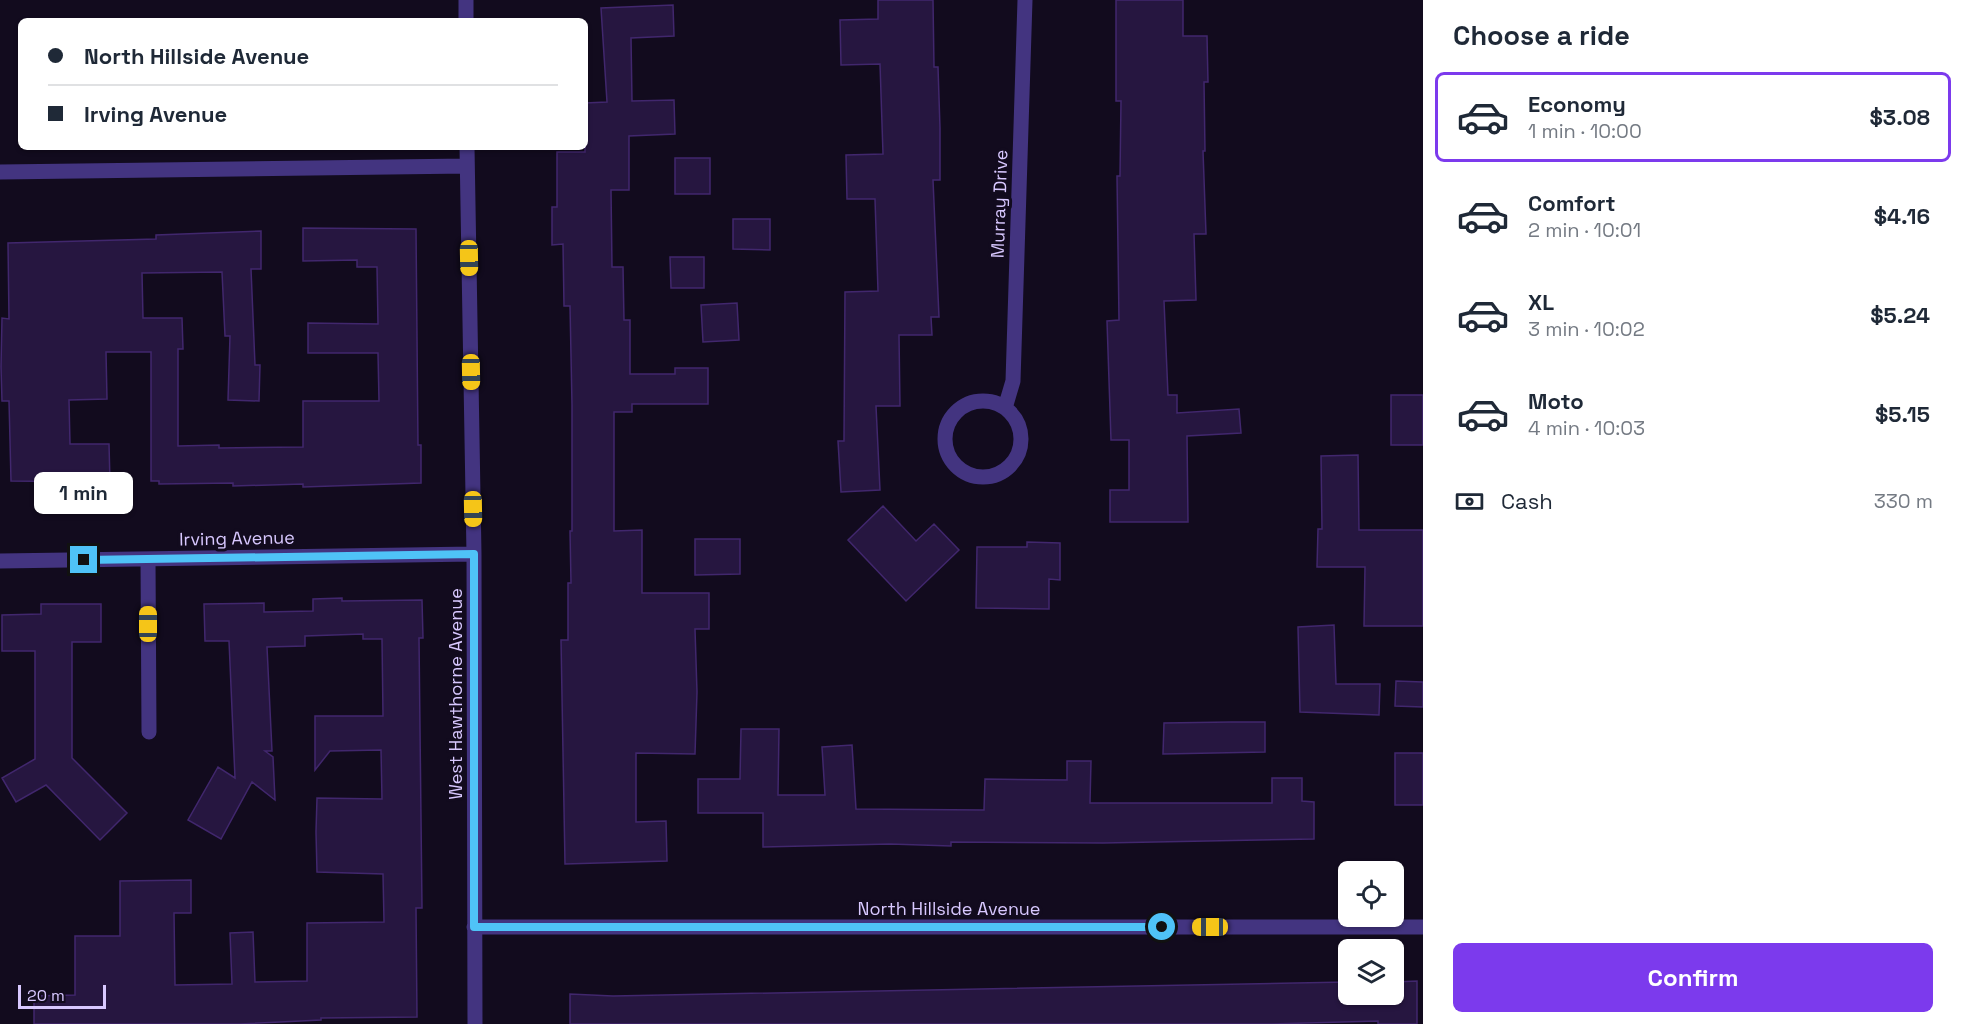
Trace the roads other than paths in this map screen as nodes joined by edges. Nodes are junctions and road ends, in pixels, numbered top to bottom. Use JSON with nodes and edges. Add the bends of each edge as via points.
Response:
{"nodes":[{"id":1,"x":466,"y":0,"type":"edge"},
{"id":2,"x":1025,"y":0,"type":"edge"},
{"id":3,"x":466,"y":18,"type":"edge"},
{"id":4,"x":467,"y":150,"type":"edge"},
{"id":5,"x":467,"y":166,"type":"junction"},
{"id":6,"x":0,"y":171,"type":"edge"},
{"id":7,"x":1005,"y":408,"type":"junction"},
{"id":8,"x":474,"y":554,"type":"junction"},
{"id":9,"x":148,"y":559,"type":"junction"},
{"id":10,"x":0,"y":561,"type":"edge"},
{"id":11,"x":149,"y":732,"type":"dead end"},
{"id":12,"x":474,"y":927,"type":"junction"},
{"id":13,"x":1423,"y":927,"type":"edge"},
{"id":14,"x":475,"y":1024,"type":"edge"}],
"edges":[{"from":1,"to":3,"type":"street"},
{"from":2,"to":7,"type":"street","name":"Murray Drive","via":[[1013,381]]},
{"from":4,"to":5,"type":"street","name":"West Hawthorne Avenue"},
{"from":5,"to":6,"type":"street"},
{"from":5,"to":8,"type":"street","name":"West Hawthorne Avenue"},
{"from":7,"to":7,"type":"street","via":[[1020,429],[1021,442],[1015,459],[994,475],[980,477],[967,473],[952,461],[946,449],[949,421],[967,404],[993,402]]},
{"from":8,"to":9,"type":"street","name":"Irving Avenue"},
{"from":8,"to":12,"type":"street","name":"West Hawthorne Avenue"},
{"from":9,"to":10,"type":"street","name":"Irving Avenue"},
{"from":9,"to":11,"type":"street"},
{"from":12,"to":13,"type":"street","name":"North Hillside Avenue"},
{"from":12,"to":14,"type":"street","name":"West Hawthorne Avenue"}]}
